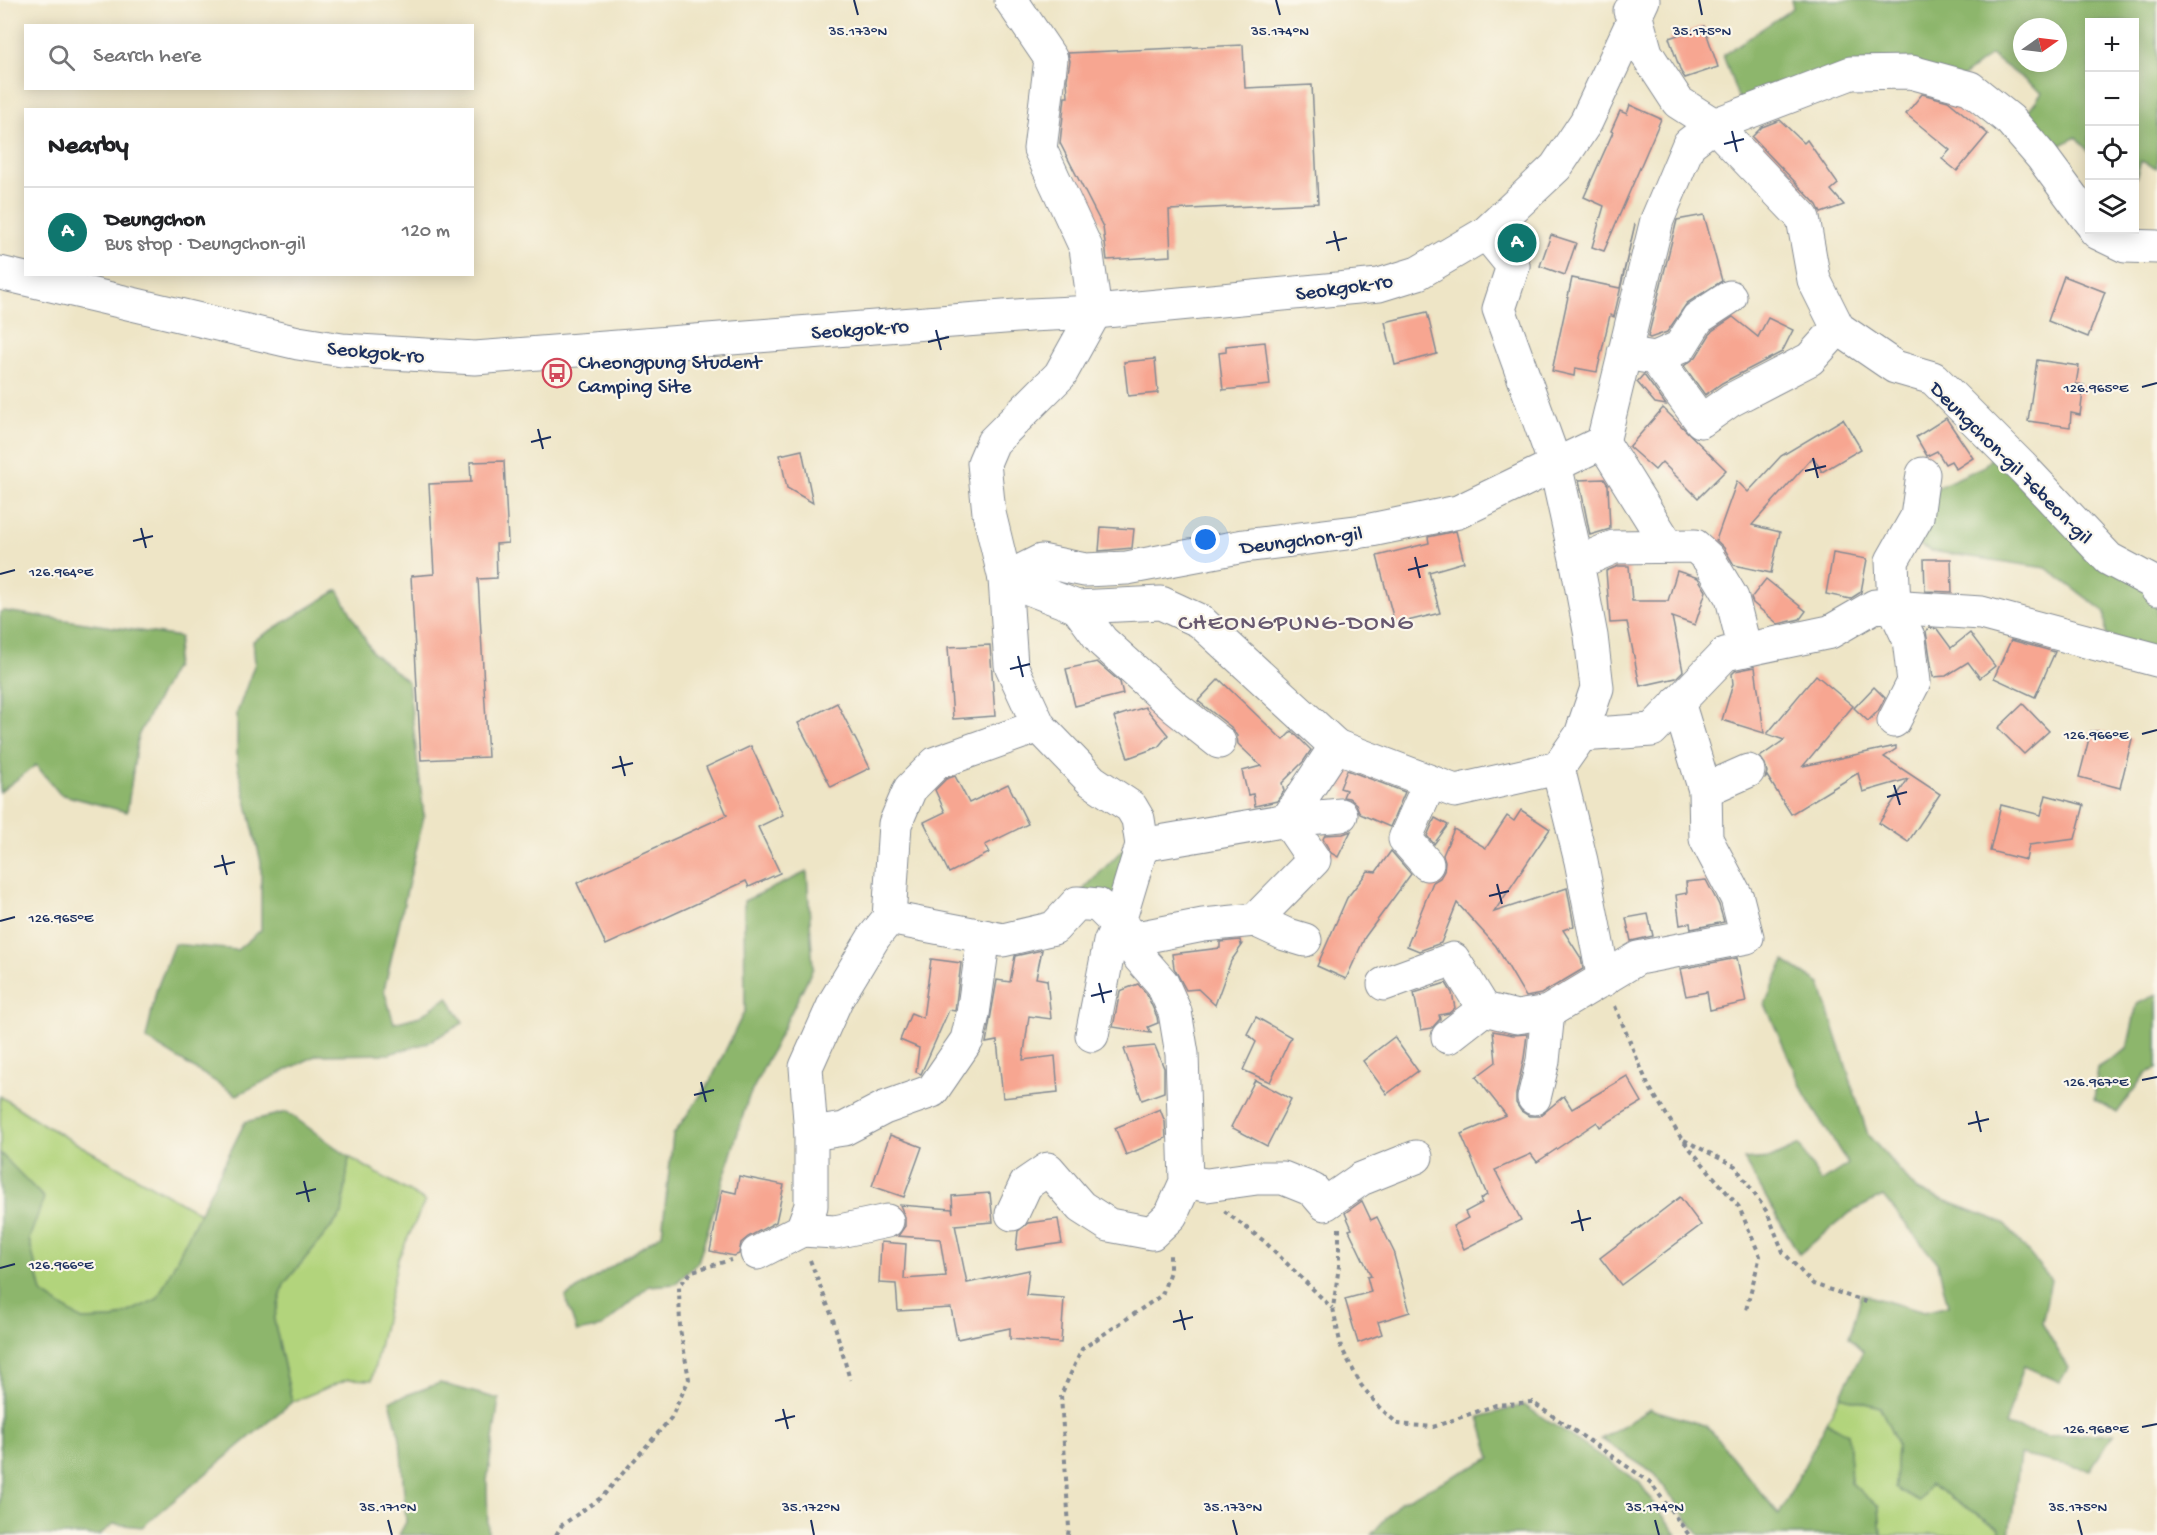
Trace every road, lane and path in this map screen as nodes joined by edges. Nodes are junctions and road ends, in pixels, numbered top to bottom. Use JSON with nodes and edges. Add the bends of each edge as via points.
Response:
{"nodes":[{"id":1,"x":1011,"y":0,"type":"edge"},
{"id":2,"x":1634,"y":6,"type":"edge"},
{"id":3,"x":1714,"y":125,"type":"junction"},
{"id":4,"x":2085,"y":215,"type":"edge"},
{"id":5,"x":1486,"y":233,"type":"junction"},
{"id":6,"x":2100,"y":234,"type":"edge"},
{"id":7,"x":2157,"y":247,"type":"edge"},
{"id":8,"x":0,"y":273,"type":"edge"},
{"id":9,"x":1730,"y":297,"type":"dead end"},
{"id":10,"x":1095,"y":312,"type":"junction"},
{"id":11,"x":1838,"y":328,"type":"junction"},
{"id":12,"x":1639,"y":355,"type":"junction"},
{"id":13,"x":1603,"y":442,"type":"junction"},
{"id":14,"x":1555,"y":464,"type":"junction"},
{"id":15,"x":1923,"y":474,"type":"dead end"},
{"id":16,"x":1668,"y":546,"type":"junction"},
{"id":17,"x":1577,"y":563,"type":"junction"},
{"id":18,"x":1005,"y":579,"type":"junction"},
{"id":19,"x":2156,"y":584,"type":"edge"},
{"id":20,"x":1077,"y":607,"type":"junction"},
{"id":21,"x":1894,"y":607,"type":"junction"},
{"id":22,"x":1745,"y":650,"type":"junction"},
{"id":23,"x":2157,"y":660,"type":"edge"},
{"id":24,"x":1678,"y":702,"type":"junction"},
{"id":25,"x":1894,"y":721,"type":"dead end"},
{"id":26,"x":1039,"y":726,"type":"junction"},
{"id":27,"x":1581,"y":735,"type":"junction"},
{"id":28,"x":1219,"y":742,"type":"dead end"},
{"id":29,"x":1336,"y":746,"type":"junction"},
{"id":30,"x":1558,"y":768,"type":"junction"},
{"id":31,"x":1748,"y":771,"type":"dead end"},
{"id":32,"x":1430,"y":782,"type":"junction"},
{"id":33,"x":1705,"y":790,"type":"junction"},
{"id":34,"x":1341,"y":815,"type":"dead end"},
{"id":35,"x":1287,"y":820,"type":"junction"},
{"id":36,"x":1142,"y":845,"type":"junction"},
{"id":37,"x":1427,"y":864,"type":"dead end"},
{"id":38,"x":888,"y":918,"type":"junction"},
{"id":39,"x":1255,"y":920,"type":"junction"},
{"id":40,"x":1118,"y":925,"type":"junction"},
{"id":41,"x":984,"y":936,"type":"junction"},
{"id":42,"x":1305,"y":940,"type":"dead end"},
{"id":43,"x":1604,"y":980,"type":"junction"},
{"id":44,"x":1384,"y":984,"type":"dead end"},
{"id":45,"x":1484,"y":1009,"type":"junction"},
{"id":46,"x":1548,"y":1011,"type":"junction"},
{"id":47,"x":1092,"y":1035,"type":"dead end"},
{"id":48,"x":1448,"y":1037,"type":"dead end"},
{"id":49,"x":1534,"y":1098,"type":"dead end"},
{"id":50,"x":811,"y":1134,"type":"junction"},
{"id":51,"x":1681,"y":1138,"type":"junction"},
{"id":52,"x":1416,"y":1157,"type":"dead end"},
{"id":53,"x":1186,"y":1182,"type":"junction"},
{"id":54,"x":1325,"y":1204,"type":"junction"},
{"id":55,"x":1220,"y":1208,"type":"dead end"},
{"id":56,"x":1012,"y":1214,"type":"dead end"},
{"id":57,"x":1171,"y":1215,"type":"junction"},
{"id":58,"x":887,"y":1221,"type":"dead end"},
{"id":59,"x":802,"y":1230,"type":"junction"},
{"id":60,"x":757,"y":1253,"type":"joint"},
{"id":61,"x":1869,"y":1303,"type":"dead end"},
{"id":62,"x":1333,"y":1308,"type":"junction"},
{"id":63,"x":1746,"y":1310,"type":"dead end"},
{"id":64,"x":850,"y":1380,"type":"dead end"},
{"id":65,"x":556,"y":1535,"type":"edge"},
{"id":66,"x":1068,"y":1535,"type":"edge"},
{"id":67,"x":1689,"y":1535,"type":"edge"}],
"edges":[{"from":1,"to":10,"type":"street","via":[[1051,59],[1040,149],[1086,248]]},
{"from":2,"to":3,"type":"street","name":"Seokgok-ro","via":[[1646,53],[1678,102]]},
{"from":2,"to":5,"type":"street","name":"Seokgok-ro","via":[[1586,122],[1556,167]]},
{"from":3,"to":4,"type":"street","via":[[1851,72],[1911,72],[1970,88],[2010,120]]},
{"from":3,"to":11,"type":"street","name":"Deungchon-gil 76beon-gil","via":[[1803,218],[1814,280]]},
{"from":3,"to":12,"type":"street","via":[[1689,144],[1656,220]]},
{"from":5,"to":10,"type":"street","name":"Seokgok-ro","via":[[1418,273],[1379,285]]},
{"from":5,"to":14,"type":"street","via":[[1513,266],[1499,309]]},
{"from":6,"to":7,"type":"street","via":[[2125,246]]},
{"from":8,"to":10,"type":"street","name":"Seokgok-ro","via":[[298,343],[342,350],[475,358]]},
{"from":9,"to":12,"type":"street","via":[[1698,318],[1680,347]]},
{"from":10,"to":18,"type":"street","via":[[1060,375],[993,442],[984,463],[988,513]]},
{"from":11,"to":12,"type":"street","via":[[1810,359],[1731,400],[1701,421]]},
{"from":11,"to":19,"type":"street","name":"Deungchon-gil 76beon-gil","via":[[1895,367],[1933,378],[2109,559]]},
{"from":12,"to":13,"type":"street"},
{"from":13,"to":14,"type":"street"},
{"from":13,"to":16,"type":"street"},
{"from":14,"to":17,"type":"street"},
{"from":14,"to":18,"type":"street","name":"Deungchon-gil","via":[[1458,512],[1371,530],[1244,546],[1127,568],[1085,570],[1041,561]]},
{"from":15,"to":21,"type":"street","via":[[1917,517],[1892,561]]},
{"from":16,"to":17,"type":"street","via":[[1614,547]]},
{"from":16,"to":22,"type":"street","via":[[1695,546],[1708,558],[1732,598]]},
{"from":17,"to":27,"type":"street","via":[[1597,688]]},
{"from":18,"to":20,"type":"street"},
{"from":18,"to":26,"type":"street","via":[[1011,665]]},
{"from":20,"to":28,"type":"street","via":[[1102,641]]},
{"from":20,"to":29,"type":"street","via":[[1161,603],[1200,621]]},
{"from":21,"to":22,"type":"street","via":[[1875,606],[1830,633]]},
{"from":21,"to":23,"type":"street","via":[[1981,613]]},
{"from":21,"to":25,"type":"street","via":[[1909,639],[1914,682]]},
{"from":22,"to":24,"type":"street","via":[[1725,654]]},
{"from":24,"to":27,"type":"street","via":[[1652,730]]},
{"from":24,"to":33,"type":"street"},
{"from":26,"to":36,"type":"street","via":[[1092,780],[1131,807],[1138,819]]},
{"from":26,"to":38,"type":"street","via":[[936,763],[910,789],[895,824]]},
{"from":27,"to":30,"type":"street"},
{"from":29,"to":32,"type":"street"},
{"from":29,"to":35,"type":"street"},
{"from":30,"to":32,"type":"street","via":[[1455,791]]},
{"from":30,"to":43,"type":"street"},
{"from":31,"to":33,"type":"street"},
{"from":32,"to":37,"type":"street","via":[[1405,839]]},
{"from":33,"to":43,"type":"street","via":[[1706,839],[1737,898],[1747,937],[1638,958]]},
{"from":34,"to":35,"type":"street"},
{"from":35,"to":36,"type":"street"},
{"from":35,"to":39,"type":"street","via":[[1314,860]]},
{"from":36,"to":40,"type":"street"},
{"from":38,"to":41,"type":"street"},
{"from":38,"to":50,"type":"street","via":[[836,1000],[806,1067]]},
{"from":39,"to":40,"type":"street","via":[[1203,925],[1137,939]]},
{"from":39,"to":42,"type":"street"},
{"from":40,"to":41,"type":"street","via":[[1098,905],[1077,903],[1054,928],[1003,940]]},
{"from":40,"to":47,"type":"street","via":[[1110,942]]},
{"from":40,"to":53,"type":"street","via":[[1162,983],[1175,1012],[1182,1054]]},
{"from":41,"to":50,"type":"street","via":[[967,1040],[932,1091],[884,1108],[844,1129]]},
{"from":43,"to":46,"type":"street"},
{"from":43,"to":51,"type":"path","via":[[1648,1085]]},
{"from":44,"to":45,"type":"street","via":[[1453,959]]},
{"from":45,"to":46,"type":"street","via":[[1517,1017]]},
{"from":45,"to":48,"type":"street"},
{"from":46,"to":49,"type":"street","via":[[1543,1061]]},
{"from":50,"to":59,"type":"street","via":[[811,1206]]},
{"from":51,"to":61,"type":"path","via":[[1735,1166],[1767,1212],[1783,1252],[1813,1284]]},
{"from":51,"to":63,"type":"path","via":[[1739,1207],[1760,1256]]},
{"from":52,"to":54,"type":"street","via":[[1361,1179]]},
{"from":53,"to":54,"type":"street","via":[[1206,1185],[1283,1178],[1313,1190]]},
{"from":53,"to":57,"type":"street"},
{"from":54,"to":62,"type":"path","via":[[1340,1230]]},
{"from":55,"to":62,"type":"path","via":[[1264,1241]]},
{"from":56,"to":57,"type":"street","via":[[1026,1184],[1048,1169],[1081,1207],[1109,1225],[1152,1233]]},
{"from":57,"to":66,"type":"path","via":[[1170,1271],[1162,1295],[1082,1349],[1061,1395]]},
{"from":58,"to":59,"type":"street","via":[[835,1232]]},
{"from":59,"to":60,"type":"street"},
{"from":59,"to":64,"type":"path"},
{"from":60,"to":65,"type":"path","via":[[692,1271],[679,1286],[680,1329],[689,1379],[671,1418],[602,1497],[562,1526]]},
{"from":62,"to":67,"type":"path","via":[[1341,1347],[1361,1385],[1398,1424],[1433,1427],[1496,1405],[1532,1402],[1650,1482]]}]}
